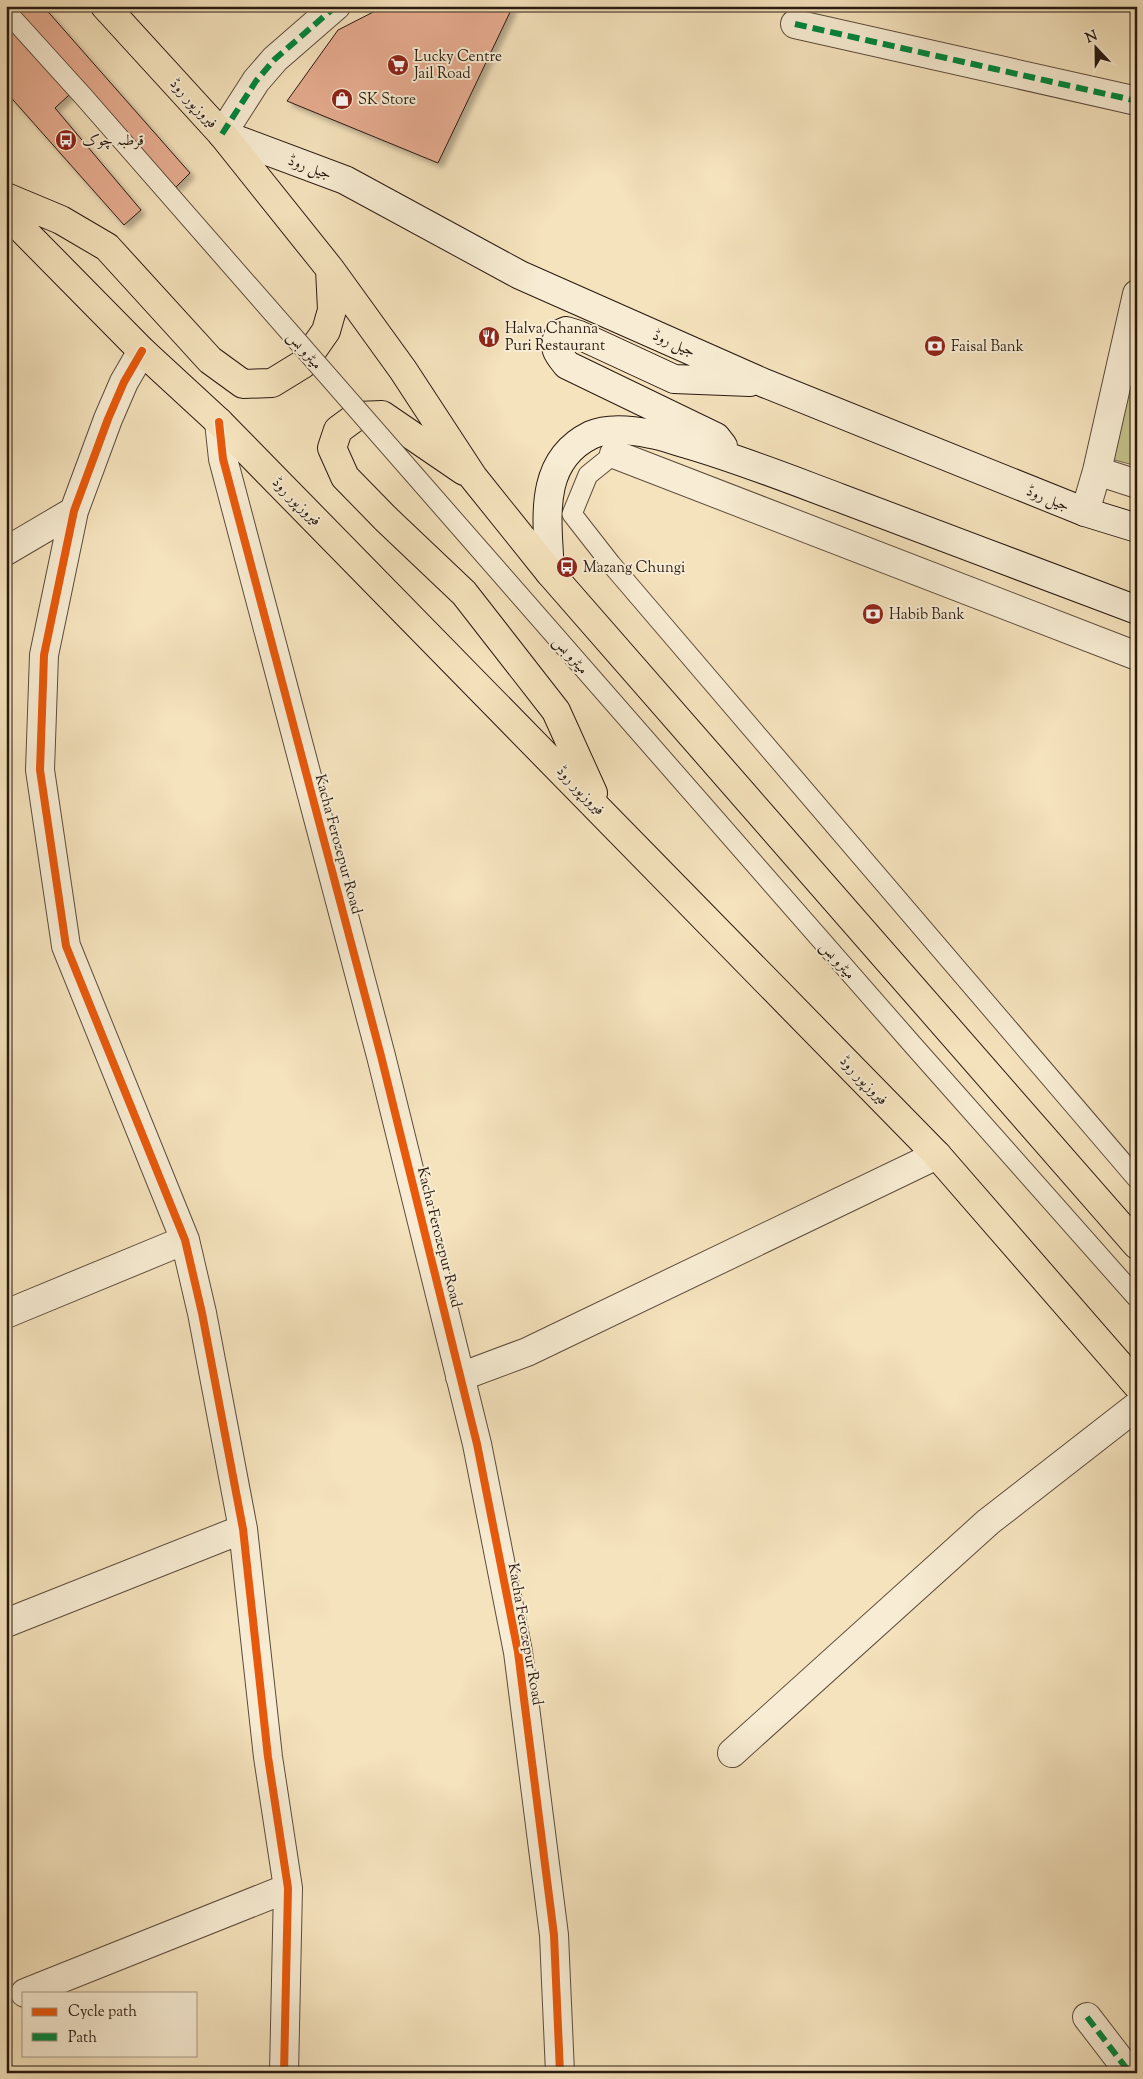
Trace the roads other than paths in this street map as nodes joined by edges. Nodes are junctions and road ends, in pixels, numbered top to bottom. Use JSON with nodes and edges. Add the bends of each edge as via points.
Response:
{"nodes":[{"id":1,"x":105,"y":6,"type":"edge"},
{"id":2,"x":336,"y":6,"type":"edge"},
{"id":3,"x":6,"y":11,"type":"edge"},
{"id":4,"x":795,"y":24,"type":"dead end"},
{"id":5,"x":1137,"y":101,"type":"edge"},
{"id":6,"x":222,"y":134,"type":"junction"},
{"id":7,"x":6,"y":197,"type":"edge"},
{"id":8,"x":6,"y":213,"type":"edge"},
{"id":9,"x":330,"y":269,"type":"junction"},
{"id":10,"x":1137,"y":294,"type":"edge"},
{"id":11,"x":142,"y":351,"type":"junction"},
{"id":12,"x":764,"y":383,"type":"junction"},
{"id":13,"x":219,"y":422,"type":"junction"},
{"id":14,"x":614,"y":454,"type":"joint"},
{"id":15,"x":732,"y":457,"type":"junction"},
{"id":16,"x":1097,"y":471,"type":"junction"},
{"id":17,"x":473,"y":477,"type":"junction"},
{"id":18,"x":1137,"y":484,"type":"edge"},
{"id":19,"x":74,"y":511,"type":"junction"},
{"id":20,"x":1085,"y":512,"type":"junction"},
{"id":21,"x":1137,"y":528,"type":"edge"},
{"id":22,"x":6,"y":551,"type":"edge"},
{"id":23,"x":550,"y":573,"type":"junction"},
{"id":24,"x":1137,"y":610,"type":"edge"},
{"id":25,"x":1137,"y":656,"type":"edge"},
{"id":26,"x":601,"y":810,"type":"junction"},
{"id":27,"x":937,"y":1155,"type":"junction"},
{"id":28,"x":1137,"y":1179,"type":"edge"},
{"id":29,"x":185,"y":1240,"type":"junction"},
{"id":30,"x":1137,"y":1245,"type":"edge"},
{"id":31,"x":1137,"y":1298,"type":"edge"},
{"id":32,"x":6,"y":1314,"type":"edge"},
{"id":33,"x":460,"y":1377,"type":"junction"},
{"id":34,"x":1137,"y":1385,"type":"edge"},
{"id":35,"x":1137,"y":1406,"type":"edge"},
{"id":36,"x":243,"y":1529,"type":"junction"},
{"id":37,"x":6,"y":1623,"type":"edge"},
{"id":38,"x":732,"y":1753,"type":"dead end"},
{"id":39,"x":288,"y":1888,"type":"junction"},
{"id":40,"x":27,"y":1992,"type":"edge"},
{"id":41,"x":22,"y":1994,"type":"edge"},
{"id":42,"x":6,"y":2000,"type":"edge"},
{"id":43,"x":1087,"y":2018,"type":"dead end"},
{"id":44,"x":284,"y":2073,"type":"edge"},
{"id":45,"x":560,"y":2073,"type":"edge"},
{"id":46,"x":1130,"y":2073,"type":"edge"}],
"edges":[{"from":1,"to":6,"type":"main road","name":"فیروزپور روڈ"},
{"from":2,"to":6,"type":"street","via":[[275,59],[256,81]]},
{"from":3,"to":31,"type":"lane","name":"میٹرو بس","bridge":true},
{"from":4,"to":5,"type":"street"},
{"from":6,"to":9,"type":"main road","name":"فیروزپور روڈ"},
{"from":6,"to":12,"type":"street","name":"جیل روڈ","via":[[345,180],[520,275]]},
{"from":7,"to":9,"type":"main road","via":[[61,220],[107,247],[210,360],[243,384],[272,382],[303,364],[326,331],[332,310]]},
{"from":8,"to":11,"type":"main road","name":"فیروزپور روڈ"},
{"from":9,"to":17,"type":"main road","name":"فیروزپور روڈ","via":[[403,370]]},
{"from":10,"to":16,"type":"street"},
{"from":11,"to":13,"type":"main road","name":"فیروزپور روڈ"},
{"from":11,"to":19,"type":"street","via":[[108,419]]},
{"from":12,"to":15,"type":"street","via":[[674,379],[579,334],[566,331],[559,334],[555,343],[557,353],[567,365],[716,438]]},
{"from":12,"to":20,"type":"street","name":"جیل روڈ"},
{"from":13,"to":26,"type":"main road","name":"فیروزپور روڈ"},
{"from":13,"to":33,"type":"street","name":"Kacha Ferozepur Road","via":[[223,459],[381,1056]]},
{"from":14,"to":25,"type":"street"},
{"from":14,"to":28,"type":"lane","via":[[588,475],[572,514],[611,564]]},
{"from":15,"to":23,"type":"street","via":[[628,430],[606,431],[576,444],[554,472],[550,485],[547,508]]},
{"from":15,"to":24,"type":"street"},
{"from":16,"to":18,"type":"street"},
{"from":16,"to":20,"type":"street"},
{"from":17,"to":23,"type":"main road","name":"فیروزپور روڈ"},
{"from":17,"to":26,"type":"main road","via":[[382,415],[357,416],[338,430],[332,448],[345,477],[464,593],[556,711]]},
{"from":19,"to":22,"type":"street"},
{"from":19,"to":29,"type":"street","via":[[44,655],[40,770],[66,946]]},
{"from":20,"to":21,"type":"street","name":"جیل روڈ"},
{"from":23,"to":30,"type":"main road","name":"فیروزپور روڈ"},
{"from":26,"to":27,"type":"main road","name":"فیروزپور روڈ"},
{"from":27,"to":33,"type":"street","via":[[527,1352]]},
{"from":27,"to":34,"type":"main road","name":"فیروزپور روڈ"},
{"from":29,"to":32,"type":"street"},
{"from":29,"to":36,"type":"street"},
{"from":33,"to":45,"type":"street","name":"Kacha Ferozepur Road","via":[[477,1444],[518,1652],[554,1935]]},
{"from":35,"to":38,"type":"street","via":[[988,1522]]},
{"from":36,"to":37,"type":"street"},
{"from":36,"to":39,"type":"street","via":[[268,1757]]},
{"from":39,"to":40,"type":"street"},
{"from":39,"to":44,"type":"street"},
{"from":41,"to":42,"type":"street"},
{"from":43,"to":46,"type":"street"}]}
